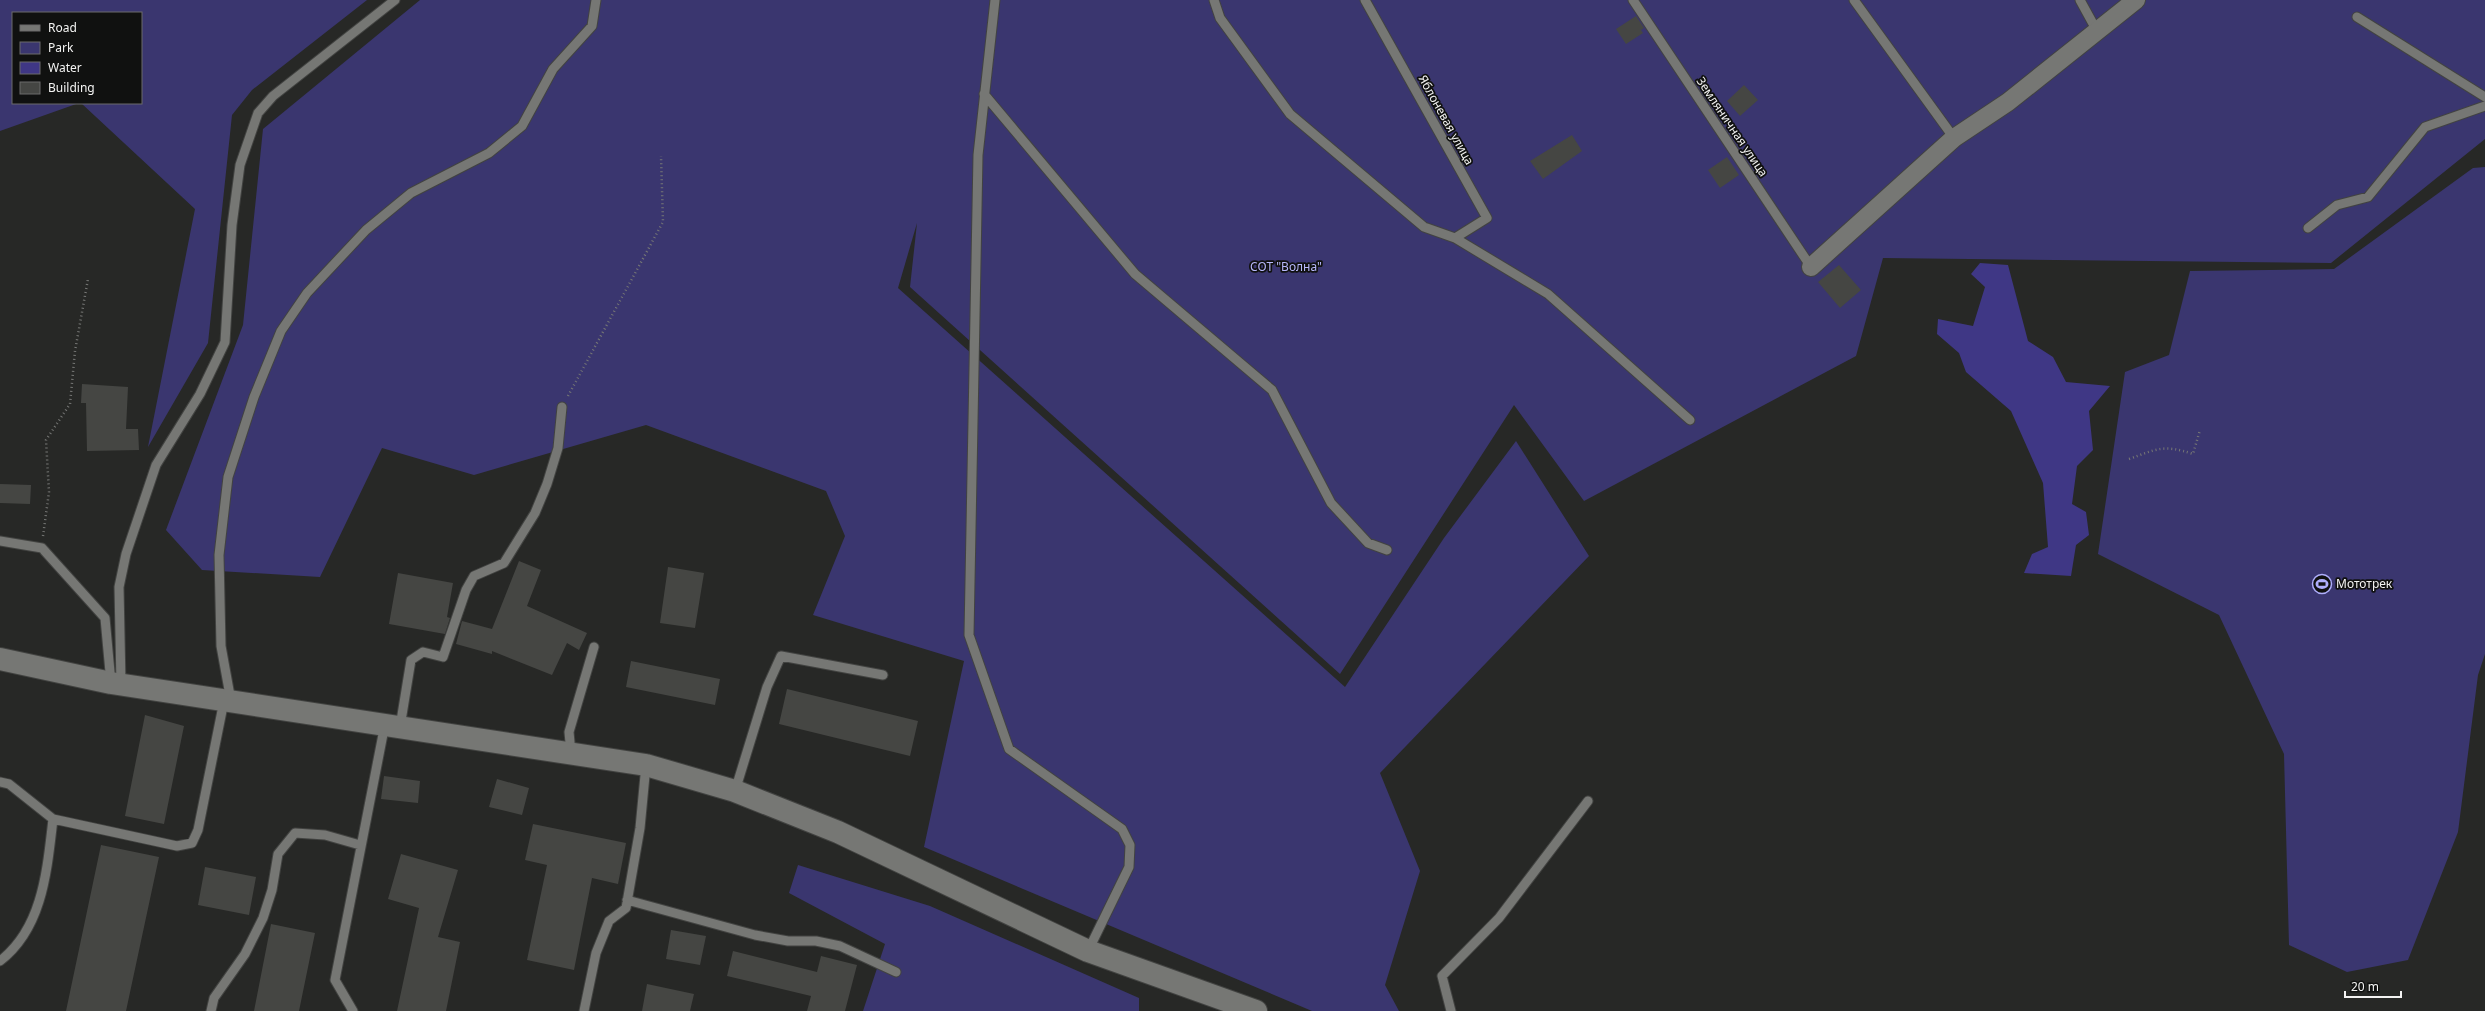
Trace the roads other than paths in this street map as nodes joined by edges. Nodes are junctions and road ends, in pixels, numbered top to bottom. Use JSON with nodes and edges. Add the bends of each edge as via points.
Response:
{"nodes":[{"id":1,"x":395,"y":0,"type":"edge"},
{"id":2,"x":596,"y":0,"type":"edge"},
{"id":3,"x":995,"y":0,"type":"edge"},
{"id":4,"x":1214,"y":0,"type":"edge"},
{"id":5,"x":1365,"y":0,"type":"edge"},
{"id":6,"x":1633,"y":0,"type":"edge"},
{"id":7,"x":1854,"y":0,"type":"edge"},
{"id":8,"x":2080,"y":0,"type":"edge"},
{"id":9,"x":2136,"y":0,"type":"edge"},
{"id":10,"x":2357,"y":17,"type":"dead end"},
{"id":11,"x":2097,"y":31,"type":"junction"},
{"id":12,"x":984,"y":94,"type":"junction"},
{"id":13,"x":2485,"y":96,"type":"edge"},
{"id":14,"x":2485,"y":106,"type":"edge"},
{"id":15,"x":1954,"y":138,"type":"junction"},
{"id":16,"x":2308,"y":228,"type":"dead end"},
{"id":17,"x":1454,"y":238,"type":"junction"},
{"id":18,"x":1811,"y":267,"type":"joint"},
{"id":19,"x":562,"y":407,"type":"road end"},
{"id":20,"x":1690,"y":420,"type":"dead end"},
{"id":21,"x":0,"y":540,"type":"edge"},
{"id":22,"x":1387,"y":550,"type":"dead end"},
{"id":23,"x":594,"y":647,"type":"dead end"},
{"id":24,"x":0,"y":659,"type":"edge"},
{"id":25,"x":883,"y":675,"type":"dead end"},
{"id":26,"x":116,"y":683,"type":"junction"},
{"id":27,"x":227,"y":701,"type":"junction"},
{"id":28,"x":393,"y":726,"type":"junction"},
{"id":29,"x":571,"y":752,"type":"junction"},
{"id":30,"x":646,"y":765,"type":"junction"},
{"id":31,"x":0,"y":782,"type":"edge"},
{"id":32,"x":735,"y":791,"type":"junction"},
{"id":33,"x":1588,"y":801,"type":"dead end"},
{"id":34,"x":53,"y":819,"type":"junction"},
{"id":35,"x":360,"y":845,"type":"junction"},
{"id":36,"x":628,"y":900,"type":"junction"},
{"id":37,"x":1088,"y":951,"type":"junction"},
{"id":38,"x":0,"y":961,"type":"edge"},
{"id":39,"x":896,"y":972,"type":"dead end"},
{"id":40,"x":211,"y":1011,"type":"edge"},
{"id":41,"x":353,"y":1011,"type":"edge"},
{"id":42,"x":584,"y":1011,"type":"edge"},
{"id":43,"x":1256,"y":1011,"type":"edge"},
{"id":44,"x":1451,"y":1011,"type":"edge"}],
"edges":[{"from":1,"to":26,"type":"lane","via":[[273,96],[258,113],[240,165],[232,225],[225,342],[200,394],[156,465],[126,554],[119,587]]},
{"from":2,"to":27,"type":"lane","via":[[592,26],[553,69],[522,126],[489,153],[411,194],[366,230],[307,293],[281,331],[254,397],[228,476],[219,555],[221,646]]},
{"from":3,"to":12,"type":"lane"},
{"from":4,"to":17,"type":"lane","via":[[1220,18],[1290,114],[1424,227]]},
{"from":5,"to":17,"type":"lane","name":"Яблоневая улица","via":[[1487,218]]},
{"from":6,"to":18,"type":"lane","name":"Земляничная улица"},
{"from":7,"to":15,"type":"lane"},
{"from":8,"to":11,"type":"lane"},
{"from":9,"to":11,"type":"street"},
{"from":10,"to":13,"type":"lane"},
{"from":11,"to":15,"type":"street","via":[[2008,102]]},
{"from":12,"to":22,"type":"lane","via":[[1135,274],[1272,390],[1331,503],[1368,542]]},
{"from":12,"to":37,"type":"lane","via":[[978,155],[968,635],[1009,749],[1122,829],[1130,845],[1129,867]]},
{"from":14,"to":16,"type":"lane","via":[[2426,127],[2368,197],[2337,205]]},
{"from":15,"to":18,"type":"street"},
{"from":17,"to":20,"type":"lane","via":[[1548,294]]},
{"from":19,"to":28,"type":"lane","via":[[558,448],[535,513],[504,563],[474,576],[466,590],[443,658],[423,652],[411,660]]},
{"from":21,"to":26,"type":"lane","via":[[42,548],[105,618]]},
{"from":23,"to":29,"type":"lane","via":[[569,732]]},
{"from":24,"to":26,"type":"street"},
{"from":25,"to":32,"type":"lane","via":[[781,656],[767,687]]},
{"from":26,"to":27,"type":"street"},
{"from":27,"to":28,"type":"street"},
{"from":27,"to":34,"type":"lane","via":[[198,830],[192,843],[177,846]]},
{"from":28,"to":29,"type":"street"},
{"from":28,"to":35,"type":"lane"},
{"from":29,"to":30,"type":"street"},
{"from":30,"to":32,"type":"street"},
{"from":30,"to":36,"type":"lane","via":[[640,828]]},
{"from":31,"to":34,"type":"lane","via":[[9,784]]},
{"from":32,"to":37,"type":"street","via":[[838,832]]},
{"from":33,"to":44,"type":"lane","via":[[1499,918],[1442,976]]},
{"from":34,"to":38,"type":"lane","via":[[48,863],[38,909],[15,950]]},
{"from":35,"to":40,"type":"lane","via":[[325,835],[295,833],[278,854],[272,890],[263,918],[245,954],[214,998]]},
{"from":35,"to":41,"type":"lane","via":[[334,980]]},
{"from":36,"to":39,"type":"lane","via":[[788,942],[816,941],[840,946]]},
{"from":36,"to":42,"type":"lane","via":[[626,908],[609,921],[596,953]]},
{"from":37,"to":43,"type":"street"}]}
